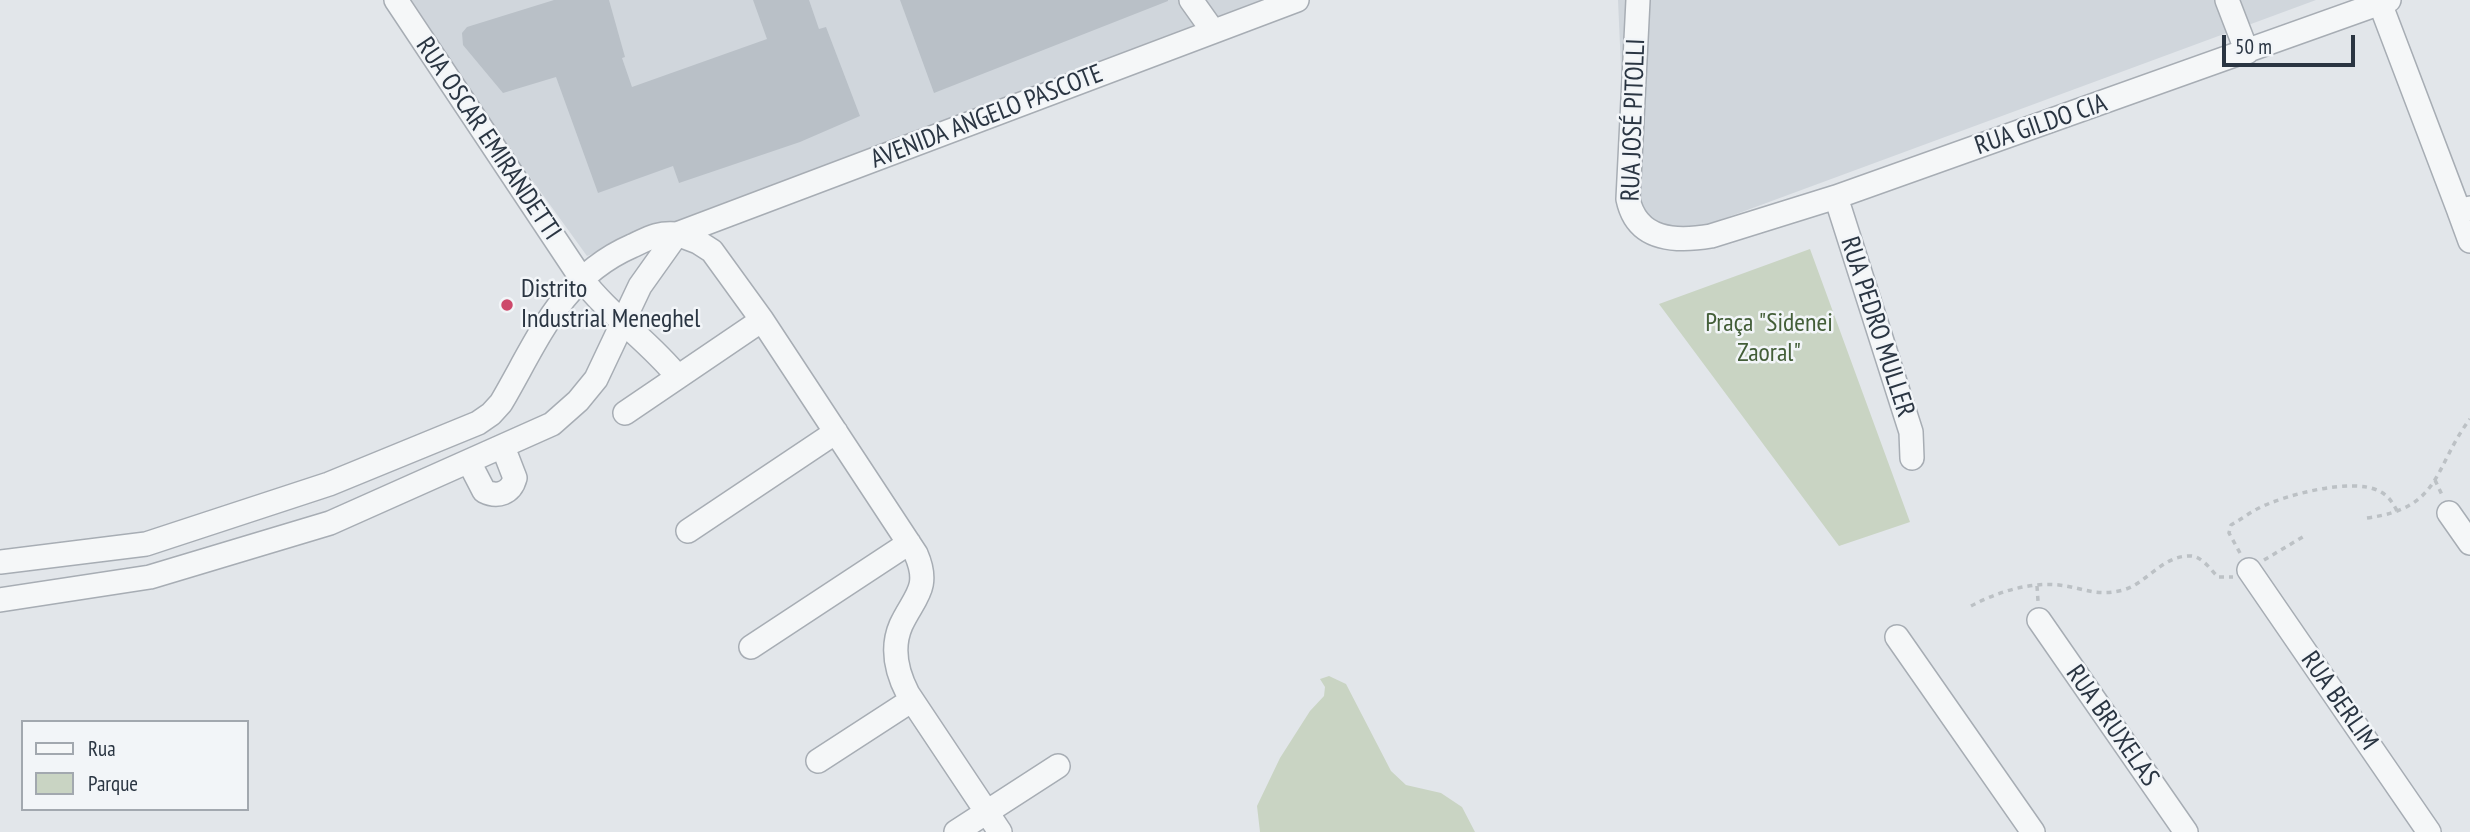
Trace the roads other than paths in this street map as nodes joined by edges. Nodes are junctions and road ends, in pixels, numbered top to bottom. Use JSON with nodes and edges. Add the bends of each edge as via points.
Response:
{"nodes":[{"id":1,"x":1191,"y":0,"type":"edge"},
{"id":2,"x":1297,"y":0,"type":"edge"},
{"id":3,"x":1638,"y":0,"type":"edge"},
{"id":4,"x":2227,"y":0,"type":"edge"},
{"id":5,"x":401,"y":1,"type":"edge"},
{"id":6,"x":2384,"y":2,"type":"edge"},
{"id":7,"x":1213,"y":31,"type":"junction"},
{"id":8,"x":2247,"y":52,"type":"junction"},
{"id":9,"x":1836,"y":197,"type":"junction"},
{"id":10,"x":2465,"y":210,"type":"edge"},
{"id":11,"x":677,"y":234,"type":"junction"},
{"id":12,"x":1690,"y":240,"type":"joint"},
{"id":13,"x":2470,"y":241,"type":"edge"},
{"id":14,"x":580,"y":278,"type":"junction"},
{"id":15,"x":624,"y":324,"type":"junction"},
{"id":16,"x":756,"y":324,"type":"junction"},
{"id":17,"x":678,"y":377,"type":"junction"},
{"id":18,"x":625,"y":413,"type":"dead end"},
{"id":19,"x":830,"y":436,"type":"junction"},
{"id":20,"x":503,"y":447,"type":"junction"},
{"id":21,"x":1912,"y":458,"type":"dead end"},
{"id":22,"x":469,"y":462,"type":"junction"},
{"id":23,"x":2449,"y":513,"type":"dead end"},
{"id":24,"x":688,"y":531,"type":"dead end"},
{"id":25,"x":169,"y":537,"type":"junction"},
{"id":26,"x":2470,"y":542,"type":"edge"},
{"id":27,"x":133,"y":545,"type":"junction"},
{"id":28,"x":903,"y":547,"type":"junction"},
{"id":29,"x":0,"y":562,"type":"edge"},
{"id":30,"x":181,"y":569,"type":"junction"},
{"id":31,"x":2249,"y":570,"type":"road end"},
{"id":32,"x":139,"y":578,"type":"junction"},
{"id":33,"x":0,"y":600,"type":"edge"},
{"id":34,"x":2039,"y":620,"type":"dead end"},
{"id":35,"x":1897,"y":637,"type":"dead end"},
{"id":36,"x":751,"y":647,"type":"dead end"},
{"id":37,"x":905,"y":704,"type":"junction"},
{"id":38,"x":818,"y":761,"type":"dead end"},
{"id":39,"x":1058,"y":766,"type":"dead end"},
{"id":40,"x":975,"y":824,"type":"edge"},
{"id":41,"x":1000,"y":832,"type":"edge"},
{"id":42,"x":2033,"y":832,"type":"edge"},
{"id":43,"x":2186,"y":832,"type":"edge"},
{"id":44,"x":2429,"y":832,"type":"edge"}],
"edges":[{"from":1,"to":7,"type":"street"},
{"from":2,"to":7,"type":"street","name":"AVENIDA ANGELO PASCOTE"},
{"from":3,"to":12,"type":"street","name":"RUA JOSÉ PITOLLI","via":[[1631,213],[1646,230]]},
{"from":4,"to":8,"type":"street"},
{"from":5,"to":14,"type":"street","name":"RUA OSCAR EMIRANDETTI"},
{"from":6,"to":8,"type":"street","name":"RUA GILDO CIA"},
{"from":6,"to":10,"type":"street"},
{"from":7,"to":11,"type":"street","name":"AVENIDA ANGELO PASCOTE"},
{"from":8,"to":9,"type":"street","name":"RUA GILDO CIA"},
{"from":9,"to":12,"type":"street","name":"RUA GILDO CIA"},
{"from":9,"to":21,"type":"street","name":"RUA PEDRO MULLER","via":[[1911,432]]},
{"from":10,"to":13,"type":"street"},
{"from":11,"to":14,"type":"street","name":"AVENIDA ANGELO PASCOTE","via":[[662,233],[612,254]]},
{"from":11,"to":15,"type":"street","via":[[651,268]]},
{"from":11,"to":16,"type":"street","via":[[712,251]]},
{"from":14,"to":15,"type":"street","name":"RUA OSCAR EMIRANDETTI"},
{"from":14,"to":25,"type":"street","name":"AVENIDA ANGELO PASCOTE","via":[[501,403],[485,419],[330,484]]},
{"from":15,"to":17,"type":"street","name":"RUA OSCAR EMIRANDETTI"},
{"from":15,"to":20,"type":"street","via":[[596,379],[578,401],[552,424]]},
{"from":16,"to":17,"type":"street"},
{"from":16,"to":19,"type":"street"},
{"from":17,"to":18,"type":"street"},
{"from":19,"to":24,"type":"street"},
{"from":19,"to":28,"type":"street"},
{"from":20,"to":22,"type":"street"},
{"from":20,"to":22,"type":"street","via":[[515,478],[505,492],[484,491]]},
{"from":22,"to":30,"type":"street","via":[[330,523]]},
{"from":23,"to":26,"type":"street"},
{"from":25,"to":27,"type":"street","name":"AVENIDA ANGELO PASCOTE"},
{"from":25,"to":30,"type":"street","via":[[169,554]]},
{"from":27,"to":29,"type":"street","name":"AVENIDA ANGELO PASCOTE"},
{"from":27,"to":32,"type":"street","via":[[140,562]]},
{"from":28,"to":36,"type":"street"},
{"from":28,"to":37,"type":"street","via":[[920,563],[922,584],[901,625],[896,659]]},
{"from":30,"to":32,"type":"street"},
{"from":31,"to":44,"type":"street","name":"RUA BERLIM"},
{"from":32,"to":33,"type":"street"},
{"from":34,"to":43,"type":"street","name":"RUA BRUXELAS"},
{"from":35,"to":42,"type":"street"},
{"from":37,"to":38,"type":"street"},
{"from":37,"to":40,"type":"street"},
{"from":39,"to":40,"type":"street"},
{"from":40,"to":41,"type":"street"}]}
